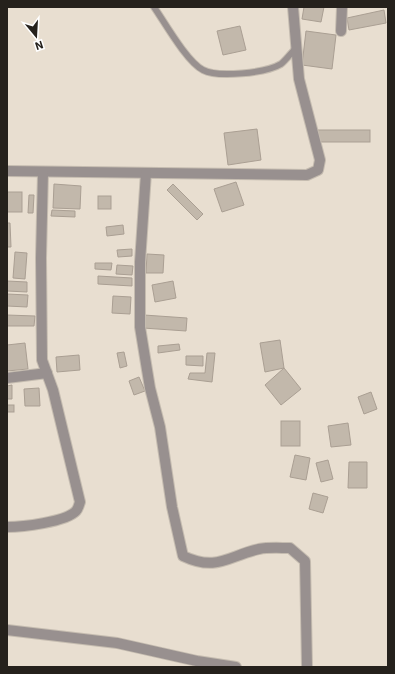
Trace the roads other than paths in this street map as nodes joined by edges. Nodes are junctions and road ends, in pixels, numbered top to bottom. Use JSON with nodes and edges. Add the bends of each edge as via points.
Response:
{"nodes":[{"id":1,"x":154,"y":7,"type":"edge"},
{"id":2,"x":293,"y":7,"type":"edge"},
{"id":3,"x":342,"y":7,"type":"edge"},
{"id":4,"x":341,"y":31,"type":"dead end"},
{"id":5,"x":296,"y":48,"type":"junction"},
{"id":6,"x":7,"y":171,"type":"edge"},
{"id":7,"x":42,"y":172,"type":"junction"},
{"id":8,"x":146,"y":173,"type":"junction"},
{"id":9,"x":47,"y":373,"type":"junction"},
{"id":10,"x":7,"y":378,"type":"edge"},
{"id":11,"x":7,"y":527,"type":"edge"},
{"id":12,"x":7,"y":630,"type":"edge"},
{"id":13,"x":236,"y":667,"type":"edge"},
{"id":14,"x":307,"y":667,"type":"edge"}],
"edges":[{"from":1,"to":5,"type":"lane","via":[[191,61],[202,70],[217,74],[268,68],[281,64]]},
{"from":2,"to":5,"type":"street"},
{"from":3,"to":4,"type":"street"},
{"from":5,"to":8,"type":"street","via":[[299,79],[320,160],[318,170],[306,175]]},
{"from":6,"to":7,"type":"street"},
{"from":7,"to":8,"type":"street"},
{"from":7,"to":9,"type":"street","via":[[42,360]]},
{"from":8,"to":14,"type":"street","via":[[140,262],[140,327],[183,556],[197,563],[222,562],[260,549],[290,548],[305,562]]},
{"from":9,"to":10,"type":"street"},
{"from":9,"to":11,"type":"street","via":[[80,502],[77,511],[68,516],[27,527]]},
{"from":12,"to":13,"type":"street","via":[[117,642]]}]}
